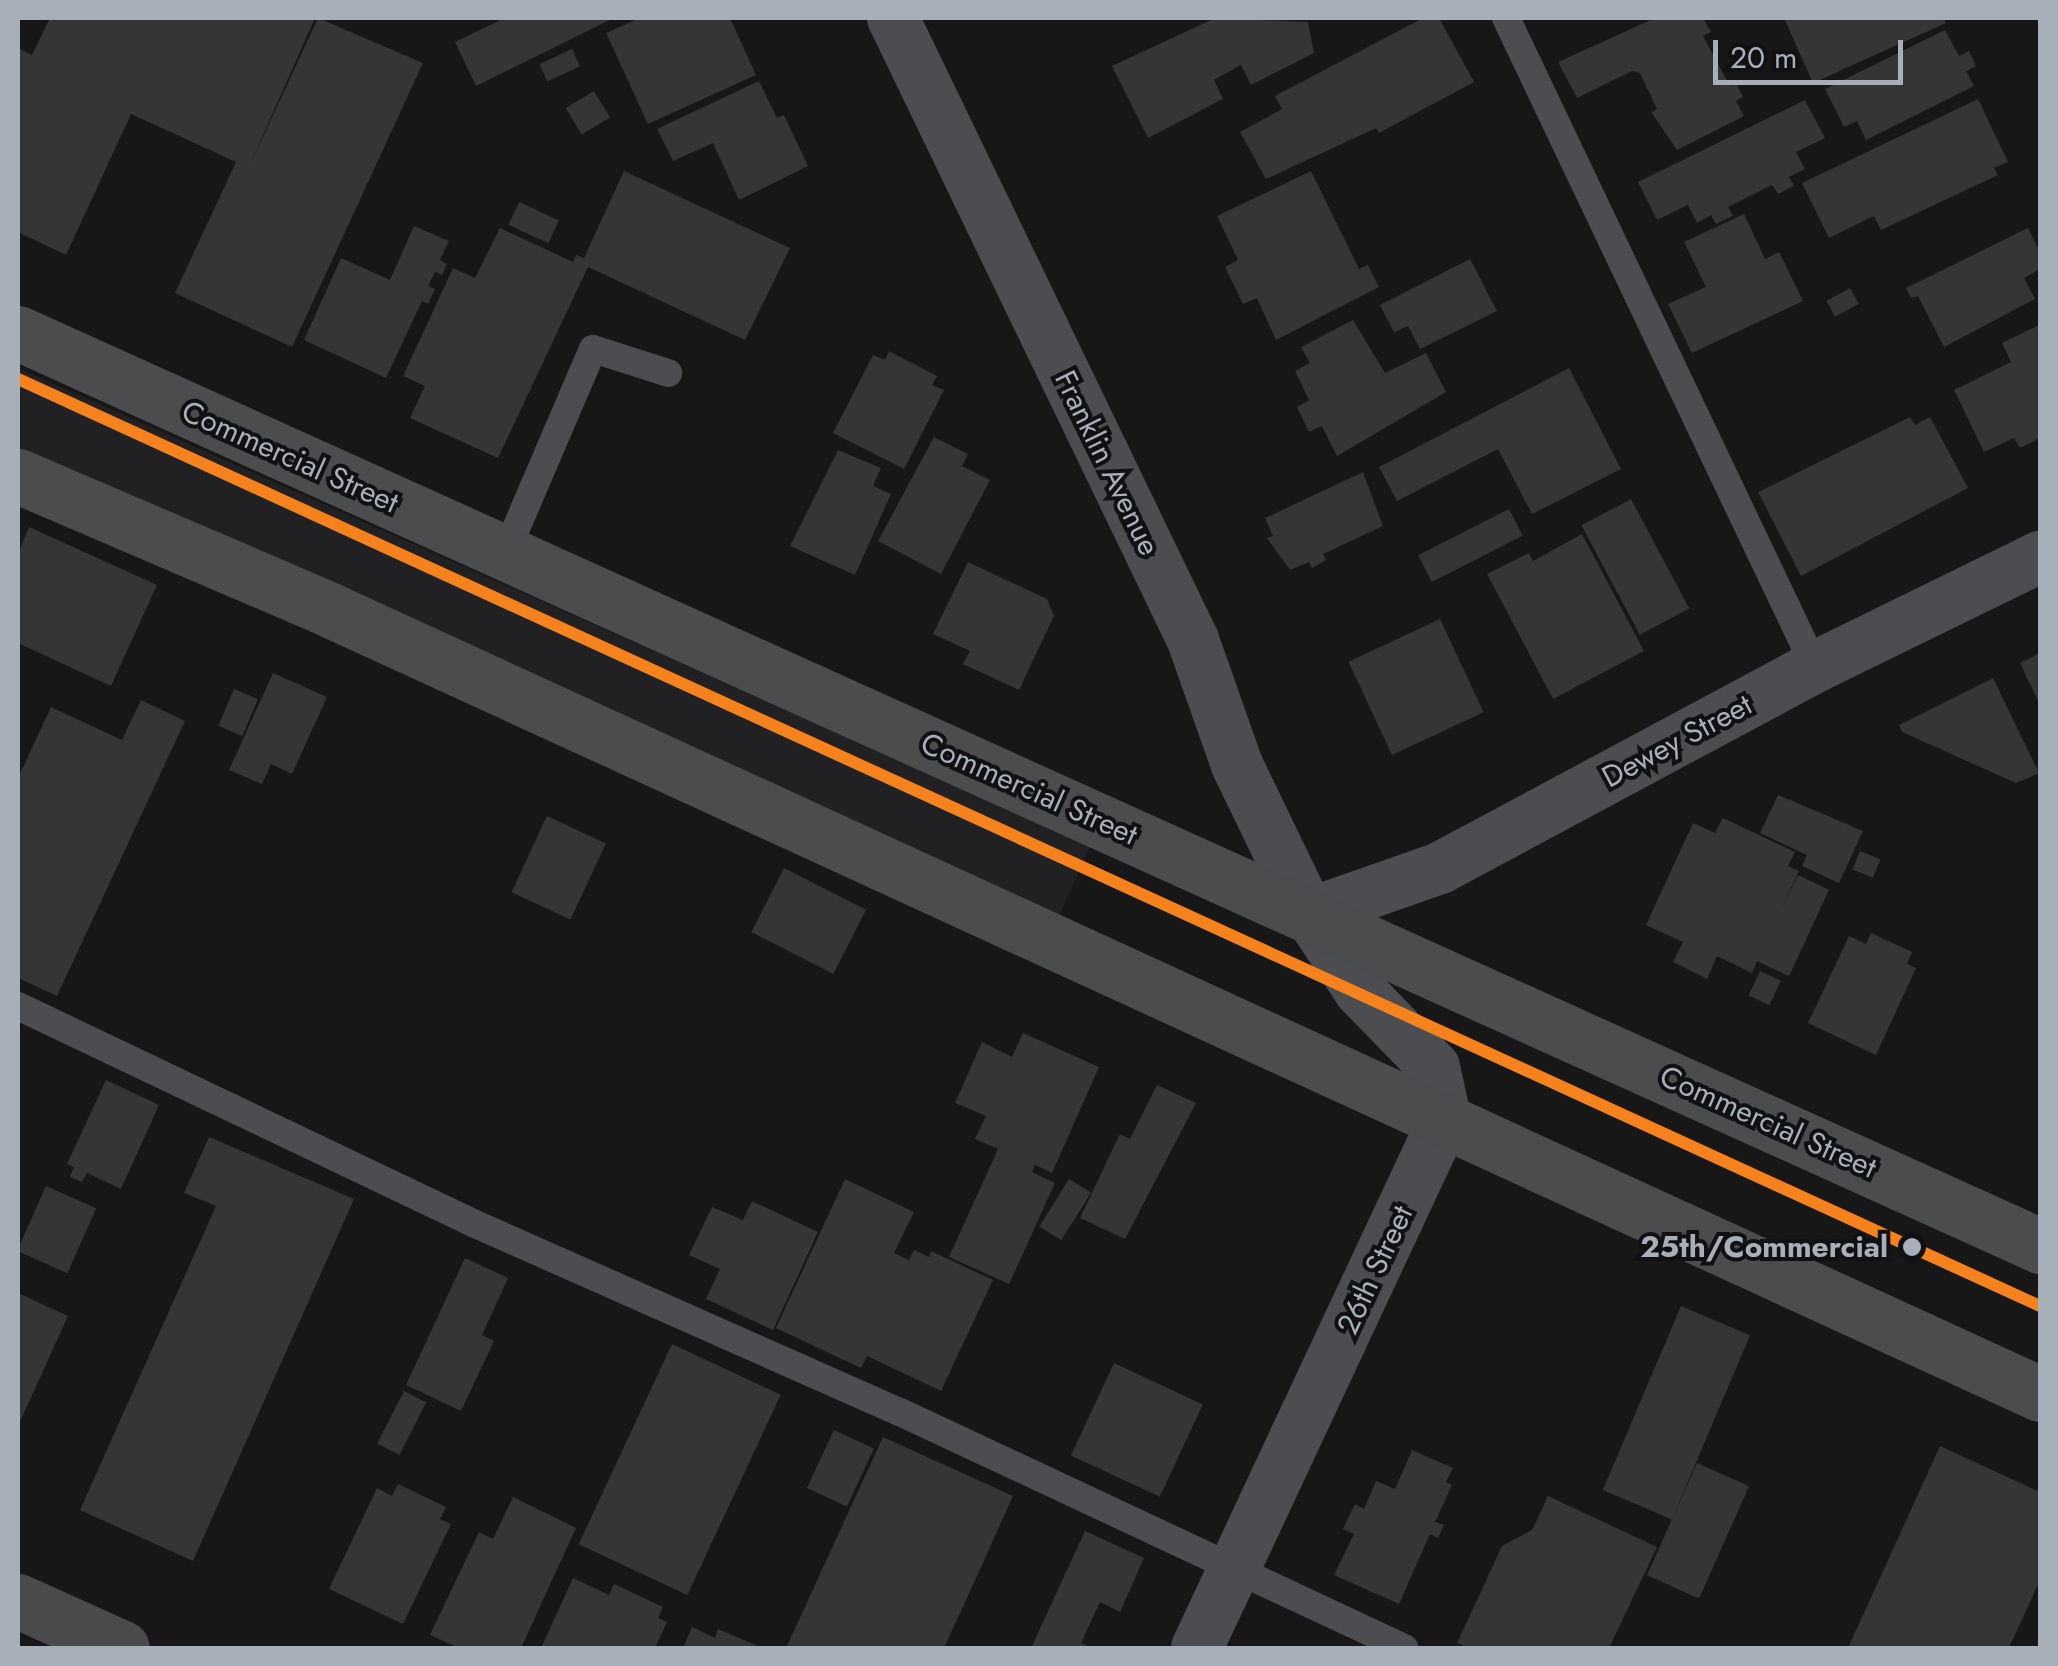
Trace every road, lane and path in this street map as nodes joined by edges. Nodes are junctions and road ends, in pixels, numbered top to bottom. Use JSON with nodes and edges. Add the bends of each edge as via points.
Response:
{"nodes":[{"id":1,"x":893,"y":18,"type":"edge"},
{"id":2,"x":1506,"y":18,"type":"edge"},
{"id":3,"x":18,"y":333,"type":"edge"},
{"id":4,"x":668,"y":372,"type":"dead end"},
{"id":5,"x":18,"y":476,"type":"edge"},
{"id":6,"x":505,"y":554,"type":"junction"},
{"id":7,"x":2040,"y":557,"type":"edge"},
{"id":8,"x":1815,"y":667,"type":"junction"},
{"id":9,"x":1308,"y":914,"type":"junction"},
{"id":10,"x":18,"y":1006,"type":"edge"},
{"id":11,"x":1445,"y":1118,"type":"junction"},
{"id":12,"x":2040,"y":1246,"type":"edge"},
{"id":13,"x":2040,"y":1394,"type":"edge"},
{"id":14,"x":1236,"y":1570,"type":"junction"},
{"id":15,"x":18,"y":1601,"type":"edge"},
{"id":16,"x":122,"y":1648,"type":"edge"},
{"id":17,"x":1197,"y":1648,"type":"edge"},
{"id":18,"x":1404,"y":1648,"type":"edge"}],
"edges":[{"from":1,"to":9,"type":"street","name":"Franklin Avenue","via":[[1193,640],[1237,765]]},
{"from":2,"to":8,"type":"lane"},
{"from":3,"to":6,"type":"main road","name":"Commercial Street"},
{"from":4,"to":6,"type":"lane","via":[[593,349]]},
{"from":5,"to":11,"type":"main road","via":[[330,610]]},
{"from":6,"to":9,"type":"main road","name":"Commercial Street"},
{"from":7,"to":8,"type":"street","name":"Dewey Street"},
{"from":8,"to":9,"type":"street","name":"Dewey Street","via":[[1440,868]]},
{"from":9,"to":11,"type":"street","via":[[1360,991],[1434,1067]]},
{"from":9,"to":12,"type":"main road","name":"Commercial Street"},
{"from":10,"to":14,"type":"lane","via":[[472,1223]]},
{"from":11,"to":13,"type":"main road"},
{"from":11,"to":14,"type":"street","name":"26th Street"},
{"from":14,"to":17,"type":"street","name":"26th Street"},
{"from":14,"to":18,"type":"lane"},
{"from":15,"to":16,"type":"main road"}]}
